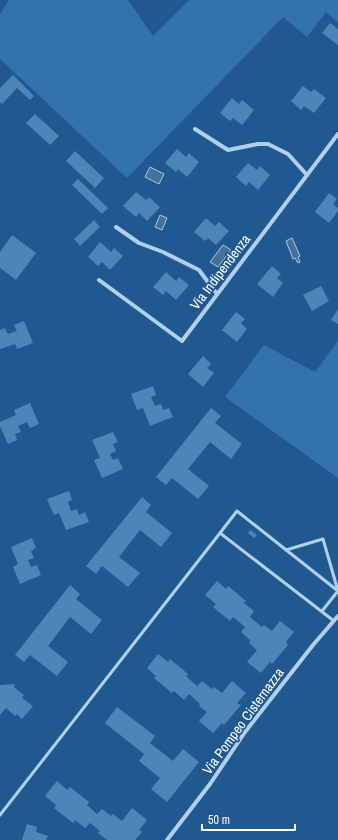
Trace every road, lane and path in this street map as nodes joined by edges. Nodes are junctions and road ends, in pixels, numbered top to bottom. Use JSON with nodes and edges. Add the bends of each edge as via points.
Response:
{"nodes":[{"id":1,"x":195,"y":129,"type":"dead end"},
{"id":2,"x":338,"y":134,"type":"edge"},
{"id":3,"x":307,"y":175,"type":"junction"},
{"id":4,"x":116,"y":228,"type":"dead end"},
{"id":5,"x":99,"y":280,"type":"dead end"},
{"id":6,"x":217,"y":294,"type":"junction"},
{"id":7,"x":220,"y":533,"type":"junction"},
{"id":8,"x":286,"y":550,"type":"junction"},
{"id":9,"x":338,"y":591,"type":"edge"},
{"id":10,"x":322,"y":611,"type":"junction"},
{"id":11,"x":338,"y":616,"type":"edge"},
{"id":12,"x":334,"y":621,"type":"junction"},
{"id":13,"x":0,"y":815,"type":"edge"},
{"id":14,"x":167,"y":840,"type":"edge"}],
"edges":[{"from":1,"to":3,"type":"street","via":[[228,150],[268,144],[288,154]]},
{"from":2,"to":3,"type":"street","name":"Via Indipendenza"},
{"from":3,"to":6,"type":"street","name":"Via Indipendenza"},
{"from":4,"to":6,"type":"street","via":[[139,243],[199,270]]},
{"from":5,"to":6,"type":"street","name":"Via Indipendenza","via":[[182,341]]},
{"from":7,"to":8,"type":"lane","via":[[237,511]]},
{"from":7,"to":10,"type":"lane"},
{"from":7,"to":13,"type":"lane"},
{"from":8,"to":9,"type":"lane"},
{"from":8,"to":9,"type":"lane","via":[[323,540]]},
{"from":9,"to":10,"type":"lane"},
{"from":10,"to":12,"type":"lane"},
{"from":11,"to":12,"type":"street","name":"Via Pompeo Cisternazza"},
{"from":12,"to":14,"type":"street","name":"Via Pompeo Cisternazza","via":[[245,732],[210,784]]}]}
